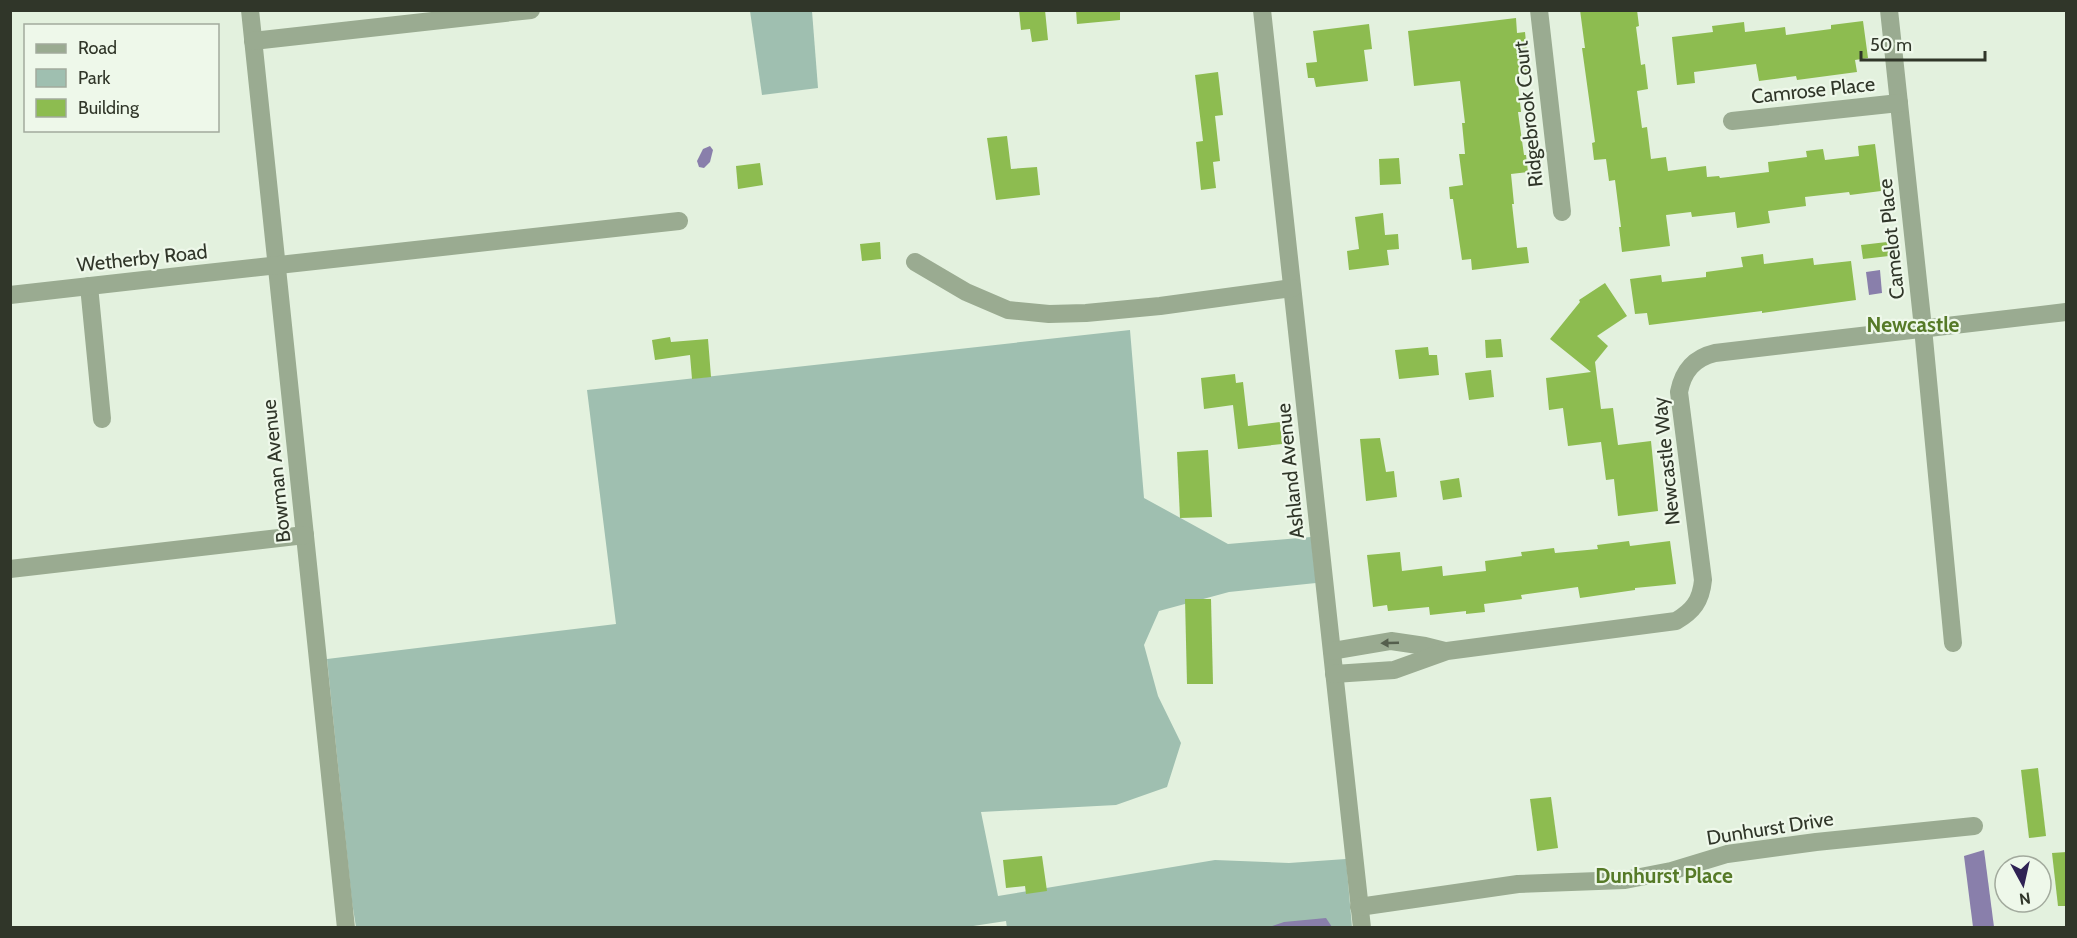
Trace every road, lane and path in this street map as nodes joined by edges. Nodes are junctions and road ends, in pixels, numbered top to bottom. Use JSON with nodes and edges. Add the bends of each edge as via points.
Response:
{"nodes":[{"id":1,"x":250,"y":10,"type":"edge"},
{"id":2,"x":531,"y":10,"type":"edge"},
{"id":3,"x":1269,"y":10,"type":"edge"},
{"id":4,"x":1539,"y":10,"type":"edge"},
{"id":5,"x":1889,"y":10,"type":"edge"},
{"id":6,"x":1262,"y":11,"type":"edge"},
{"id":7,"x":253,"y":41,"type":"junction"},
{"id":8,"x":1899,"y":103,"type":"junction"},
{"id":9,"x":1732,"y":121,"type":"dead end"},
{"id":10,"x":1562,"y":212,"type":"dead end"},
{"id":11,"x":679,"y":221,"type":"dead end"},
{"id":12,"x":915,"y":262,"type":"dead end"},
{"id":13,"x":278,"y":266,"type":"junction"},
{"id":14,"x":89,"y":286,"type":"junction"},
{"id":15,"x":1292,"y":288,"type":"junction"},
{"id":16,"x":10,"y":295,"type":"edge"},
{"id":17,"x":2067,"y":312,"type":"edge"},
{"id":18,"x":1923,"y":328,"type":"junction"},
{"id":19,"x":102,"y":419,"type":"dead end"},
{"id":20,"x":305,"y":535,"type":"junction"},
{"id":21,"x":10,"y":569,"type":"edge"},
{"id":22,"x":1953,"y":643,"type":"dead end"},
{"id":23,"x":1332,"y":651,"type":"junction"},
{"id":24,"x":1447,"y":651,"type":"junction"},
{"id":25,"x":1334,"y":674,"type":"junction"},
{"id":26,"x":1974,"y":826,"type":"dead end"},
{"id":27,"x":1359,"y":907,"type":"junction"},
{"id":28,"x":346,"y":927,"type":"edge"},
{"id":29,"x":1362,"y":927,"type":"edge"}],
"edges":[{"from":1,"to":7,"type":"street","name":"Bowman Avenue"},
{"from":2,"to":7,"type":"street"},
{"from":3,"to":6,"type":"street"},
{"from":4,"to":10,"type":"street","name":"Ridgebrook Court"},
{"from":5,"to":8,"type":"street","name":"Camelot Place"},
{"from":6,"to":15,"type":"street","name":"Ashland Avenue"},
{"from":7,"to":13,"type":"street","name":"Bowman Avenue"},
{"from":8,"to":9,"type":"street","name":"Camrose Place"},
{"from":8,"to":18,"type":"street","name":"Camelot Place"},
{"from":11,"to":13,"type":"street","name":"Wetherby Road"},
{"from":12,"to":15,"type":"street","via":[[966,292],[1008,310],[1049,314],[1160,306]]},
{"from":13,"to":14,"type":"street","name":"Wetherby Road"},
{"from":13,"to":20,"type":"street","name":"Bowman Avenue"},
{"from":14,"to":16,"type":"street","name":"Wetherby Road"},
{"from":14,"to":19,"type":"street"},
{"from":15,"to":23,"type":"street","name":"Ashland Avenue"},
{"from":17,"to":18,"type":"street","name":"Newcastle Way"},
{"from":18,"to":22,"type":"street","name":"Camelot Place"},
{"from":18,"to":24,"type":"street","name":"Newcastle Way","via":[[1715,353],[1688,368],[1679,392],[1703,580],[1697,605],[1688,615],[1676,621]]},
{"from":20,"to":21,"type":"street"},
{"from":20,"to":28,"type":"street","name":"Bowman Avenue"},
{"from":24,"to":23,"type":"street","name":"Newcastle Way","one_way":true,"via":[[1391,641]]},
{"from":23,"to":25,"type":"street","name":"Ashland Avenue"},
{"from":24,"to":25,"type":"street","name":"Newcastle Way","via":[[1394,670]]},
{"from":25,"to":27,"type":"street","name":"Ashland Avenue"},
{"from":26,"to":27,"type":"street","name":"Dunhurst Drive","via":[[1727,854],[1671,872],[1625,880],[1518,884]]},
{"from":27,"to":29,"type":"street","name":"Ashland Avenue"}]}
